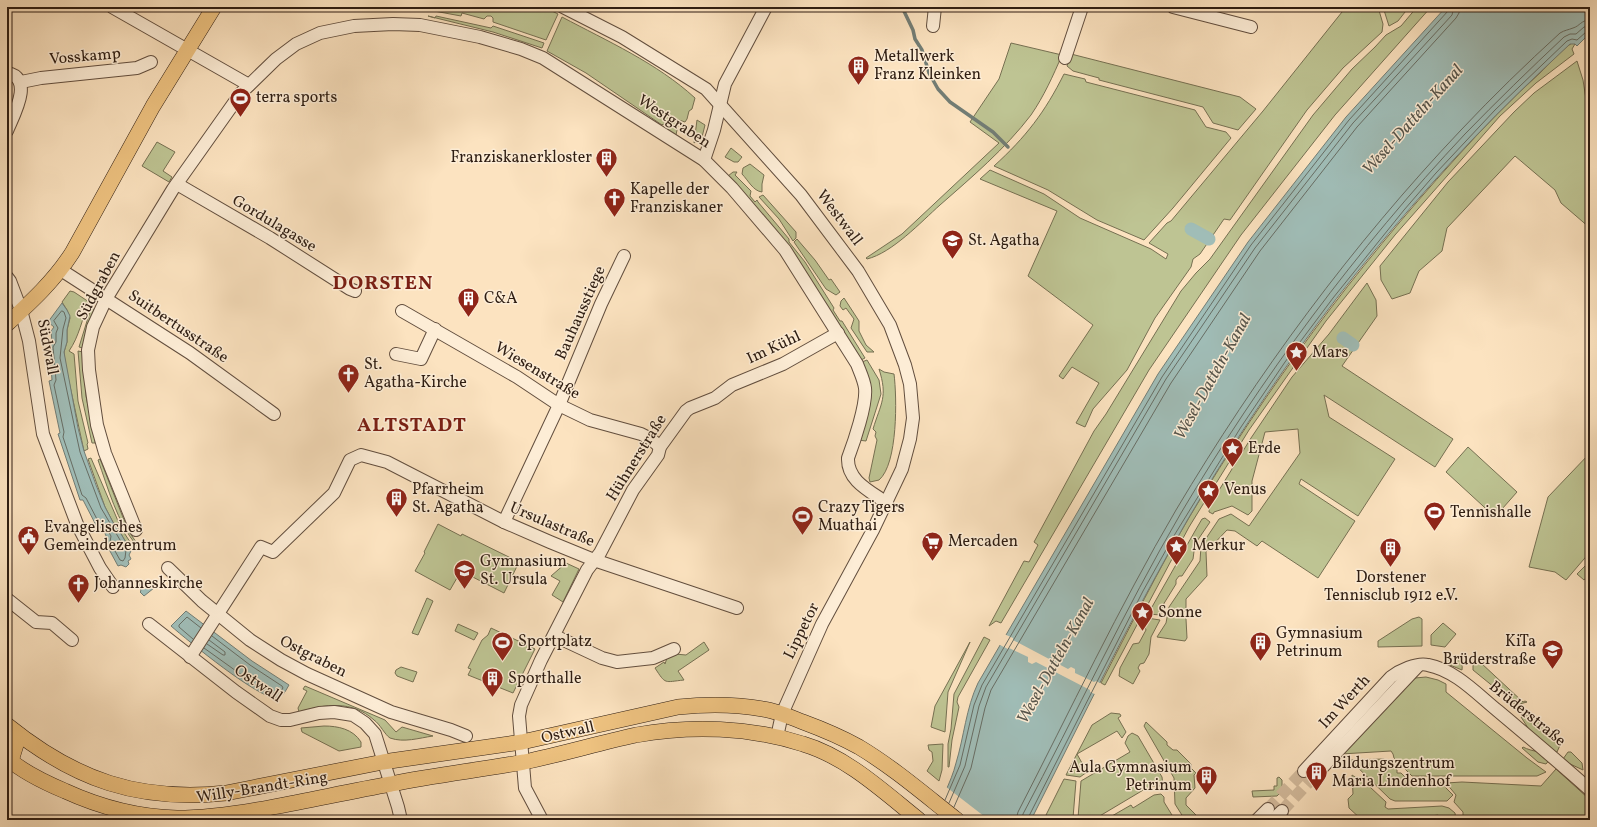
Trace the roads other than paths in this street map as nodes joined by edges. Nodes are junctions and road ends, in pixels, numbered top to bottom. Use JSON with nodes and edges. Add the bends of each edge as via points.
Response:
{"nodes":[{"id":1,"x":112,"y":7,"type":"edge"},
{"id":2,"x":214,"y":7,"type":"edge"},
{"id":3,"x":563,"y":7,"type":"edge"},
{"id":4,"x":766,"y":7,"type":"edge"},
{"id":5,"x":935,"y":7,"type":"edge"},
{"id":6,"x":1082,"y":7,"type":"edge"},
{"id":7,"x":1173,"y":7,"type":"edge"},
{"id":8,"x":933,"y":26,"type":"dead end"},
{"id":9,"x":1251,"y":28,"type":"dead end"},
{"id":10,"x":188,"y":51,"type":"junction"},
{"id":11,"x":1066,"y":58,"type":"dead end"},
{"id":12,"x":151,"y":62,"type":"dead end"},
{"id":13,"x":7,"y":73,"type":"edge"},
{"id":14,"x":20,"y":82,"type":"junction"},
{"id":15,"x":250,"y":85,"type":"junction"},
{"id":16,"x":721,"y":106,"type":"junction"},
{"id":17,"x":7,"y":131,"type":"edge"},
{"id":18,"x":704,"y":160,"type":"junction"},
{"id":19,"x":177,"y":184,"type":"junction"},
{"id":20,"x":624,"y":256,"type":"dead end"},
{"id":21,"x":61,"y":270,"type":"junction"},
{"id":22,"x":7,"y":277,"type":"edge"},
{"id":23,"x":355,"y":291,"type":"dead end"},
{"id":24,"x":106,"y":299,"type":"junction"},
{"id":25,"x":402,"y":310,"type":"dead end"},
{"id":26,"x":14,"y":311,"type":"edge"},
{"id":27,"x":7,"y":324,"type":"edge"},
{"id":28,"x":435,"y":329,"type":"junction"},
{"id":29,"x":838,"y":334,"type":"junction"},
{"id":30,"x":396,"y":354,"type":"dead end"},
{"id":31,"x":724,"y":391,"type":"joint"},
{"id":32,"x":559,"y":405,"type":"junction"},
{"id":33,"x":274,"y":414,"type":"dead end"},
{"id":34,"x":660,"y":447,"type":"junction"},
{"id":35,"x":887,"y":503,"type":"junction"},
{"id":36,"x":504,"y":522,"type":"junction"},
{"id":37,"x":136,"y":530,"type":"dead end"},
{"id":38,"x":866,"y":543,"type":"joint"},
{"id":39,"x":594,"y":560,"type":"junction"},
{"id":40,"x":168,"y":568,"type":"dead end"},
{"id":41,"x":113,"y":587,"type":"dead end"},
{"id":42,"x":7,"y":599,"type":"edge"},
{"id":43,"x":737,"y":608,"type":"dead end"},
{"id":44,"x":215,"y":618,"type":"junction"},
{"id":45,"x":149,"y":624,"type":"dead end"},
{"id":46,"x":555,"y":636,"type":"junction"},
{"id":47,"x":72,"y":640,"type":"dead end"},
{"id":48,"x":674,"y":649,"type":"dead end"},
{"id":49,"x":192,"y":654,"type":"junction"},
{"id":50,"x":1418,"y":666,"type":"junction"},
{"id":51,"x":1440,"y":668,"type":"joint"},
{"id":52,"x":782,"y":714,"type":"junction"},
{"id":53,"x":7,"y":725,"type":"edge"},
{"id":54,"x":13,"y":736,"type":"edge"},
{"id":55,"x":466,"y":736,"type":"dead end"},
{"id":56,"x":777,"y":737,"type":"junction"},
{"id":57,"x":522,"y":742,"type":"junction"},
{"id":58,"x":8,"y":762,"type":"edge"},
{"id":59,"x":383,"y":762,"type":"junction"},
{"id":60,"x":523,"y":762,"type":"junction"},
{"id":61,"x":1304,"y":771,"type":"tunnel mouth"},
{"id":62,"x":1319,"y":771,"type":"tunnel mouth"},
{"id":63,"x":390,"y":784,"type":"junction"},
{"id":64,"x":1590,"y":790,"type":"edge"},
{"id":65,"x":1282,"y":810,"type":"tunnel mouth"},
{"id":66,"x":1271,"y":814,"type":"edge"},
{"id":67,"x":917,"y":818,"type":"edge"},
{"id":68,"x":401,"y":820,"type":"edge"},
{"id":69,"x":542,"y":820,"type":"edge"},
{"id":70,"x":957,"y":820,"type":"edge"},
{"id":71,"x":1258,"y":820,"type":"edge"}],
"edges":[{"from":1,"to":10,"type":"street"},
{"from":2,"to":10,"type":"main road","name":"Südwall"},
{"from":3,"to":16,"type":"street","name":"Westwall","via":[[622,37],[682,73],[706,89]]},
{"from":4,"to":16,"type":"street","via":[[725,84]]},
{"from":5,"to":8,"type":"street"},
{"from":6,"to":11,"type":"street"},
{"from":7,"to":9,"type":"street"},
{"from":10,"to":15,"type":"street"},
{"from":10,"to":21,"type":"main road","name":"Südwall","via":[[153,106]]},
{"from":12,"to":14,"type":"street","name":"Vosskamp","via":[[137,68]]},
{"from":13,"to":14,"type":"street","via":[[13,74]]},
{"from":14,"to":17,"type":"street","via":[[21,95]]},
{"from":15,"to":18,"type":"street","name":"Westgraben","via":[[276,59],[296,44],[320,33],[354,26],[420,25],[480,37],[543,58]]},
{"from":15,"to":19,"type":"street","name":"Südgraben","via":[[241,93]]},
{"from":16,"to":18,"type":"street"},
{"from":16,"to":35,"type":"street","name":"Westwall","via":[[824,223],[862,277],[890,325],[910,384],[913,418],[902,469]]},
{"from":18,"to":29,"type":"street","name":"Westgraben","via":[[732,188],[785,250]]},
{"from":19,"to":23,"type":"street","name":"Gordulagasse"},
{"from":19,"to":24,"type":"street","name":"Südgraben"},
{"from":20,"to":32,"type":"street","name":"Bauhausstiege"},
{"from":21,"to":24,"type":"street","name":"Suitbertusstraße"},
{"from":21,"to":26,"type":"main road","name":"Südwall"},
{"from":22,"to":26,"type":"street","via":[[10,281]]},
{"from":24,"to":33,"type":"street","name":"Suitbertusstraße","via":[[190,353]]},
{"from":24,"to":37,"type":"street","name":"Südgraben","via":[[93,327],[88,350],[89,370],[97,425],[105,453]]},
{"from":25,"to":28,"type":"street","name":"Wiesenstraße"},
{"from":26,"to":27,"type":"main road"},
{"from":26,"to":41,"type":"street","name":"Südwall","via":[[29,341],[43,434],[81,531]]},
{"from":28,"to":30,"type":"street","via":[[421,359]]},
{"from":28,"to":32,"type":"street","name":"Wiesenstraße"},
{"from":29,"to":31,"type":"street","name":"Im Kühl","via":[[783,364],[732,384]]},
{"from":29,"to":35,"type":"street","name":"Westgraben","via":[[857,364],[865,390],[848,458],[850,472],[855,479]]},
{"from":31,"to":34,"type":"street","name":"Hühnerstraße","via":[[715,398],[686,411]]},
{"from":32,"to":34,"type":"street","name":"Wiesenstraße","via":[[590,420],[641,434]]},
{"from":32,"to":36,"type":"street","name":"Bauhausstiege"},
{"from":34,"to":39,"type":"street","name":"Hühnerstraße","via":[[658,455],[634,490]]},
{"from":35,"to":38,"type":"street","name":"Westwall"},
{"from":36,"to":39,"type":"street","name":"Ursulastraße"},
{"from":36,"to":44,"type":"street","name":"Ursulastraße","via":[[387,462],[361,455],[350,460],[334,493],[273,552],[261,547]]},
{"from":38,"to":52,"type":"street","name":"Lippetor","via":[[822,624]]},
{"from":39,"to":43,"type":"street","name":"Ursulastraße"},
{"from":39,"to":46,"type":"street","name":"Hühnerstraße"},
{"from":40,"to":44,"type":"street","name":"Ostgraben"},
{"from":42,"to":47,"type":"street","via":[[36,622],[52,623]]},
{"from":44,"to":49,"type":"street"},
{"from":44,"to":55,"type":"street","name":"Ostgraben","via":[[307,674],[391,712]]},
{"from":45,"to":49,"type":"street","name":"Ostwall"},
{"from":46,"to":48,"type":"street","via":[[602,658],[617,662],[654,658]]},
{"from":46,"to":57,"type":"street","name":"Hühnerstraße","via":[[521,705],[519,716]]},
{"from":49,"to":59,"type":"street","name":"Ostwall","via":[[270,716],[281,720],[296,720],[328,712],[341,712],[359,719],[375,734]]},
{"from":50,"to":51,"type":"street","name":"Im Werth","via":[[1425,664]]},
{"from":50,"to":61,"type":"street","name":"Im Werth","via":[[1400,670],[1391,677]]},
{"from":50,"to":62,"type":"street","name":"Im Werth"},
{"from":51,"to":64,"type":"street","name":"Brüderstraße","via":[[1462,682]]},
{"from":52,"to":56,"type":"street","name":"Lippetor"},
{"from":52,"to":57,"type":"main road","name":"Ostwall","via":[[737,705],[678,707]]},
{"from":52,"to":70,"type":"main road","name":"Ostwall","via":[[820,728],[858,747]]},
{"from":53,"to":54,"type":"main road","name":"Willy-Brandt-Ring"},
{"from":54,"to":58,"type":"main road"},
{"from":54,"to":59,"type":"main road","name":"Willy-Brandt-Ring","via":[[98,780],[122,788],[178,796],[226,793]]},
{"from":56,"to":60,"type":"main road","name":"Ostwall","via":[[706,729],[663,732]]},
{"from":56,"to":67,"type":"main road","name":"Ostwall","via":[[816,748],[850,766]]},
{"from":57,"to":59,"type":"main road","name":"Ostwall"},
{"from":57,"to":60,"type":"street","name":"Hühnerstraße"},
{"from":58,"to":63,"type":"main road","name":"Willy-Brandt-Ring","via":[[56,787],[98,804],[142,814],[177,818],[220,816]]},
{"from":59,"to":63,"type":"street","name":"Ostwall"},
{"from":60,"to":63,"type":"main road","name":"Ostwall"},
{"from":60,"to":69,"type":"street","name":"Hühnerstraße","via":[[525,788]]},
{"from":63,"to":68,"type":"street"},
{"from":65,"to":66,"type":"street"},
{"from":66,"to":71,"type":"street"}]}
